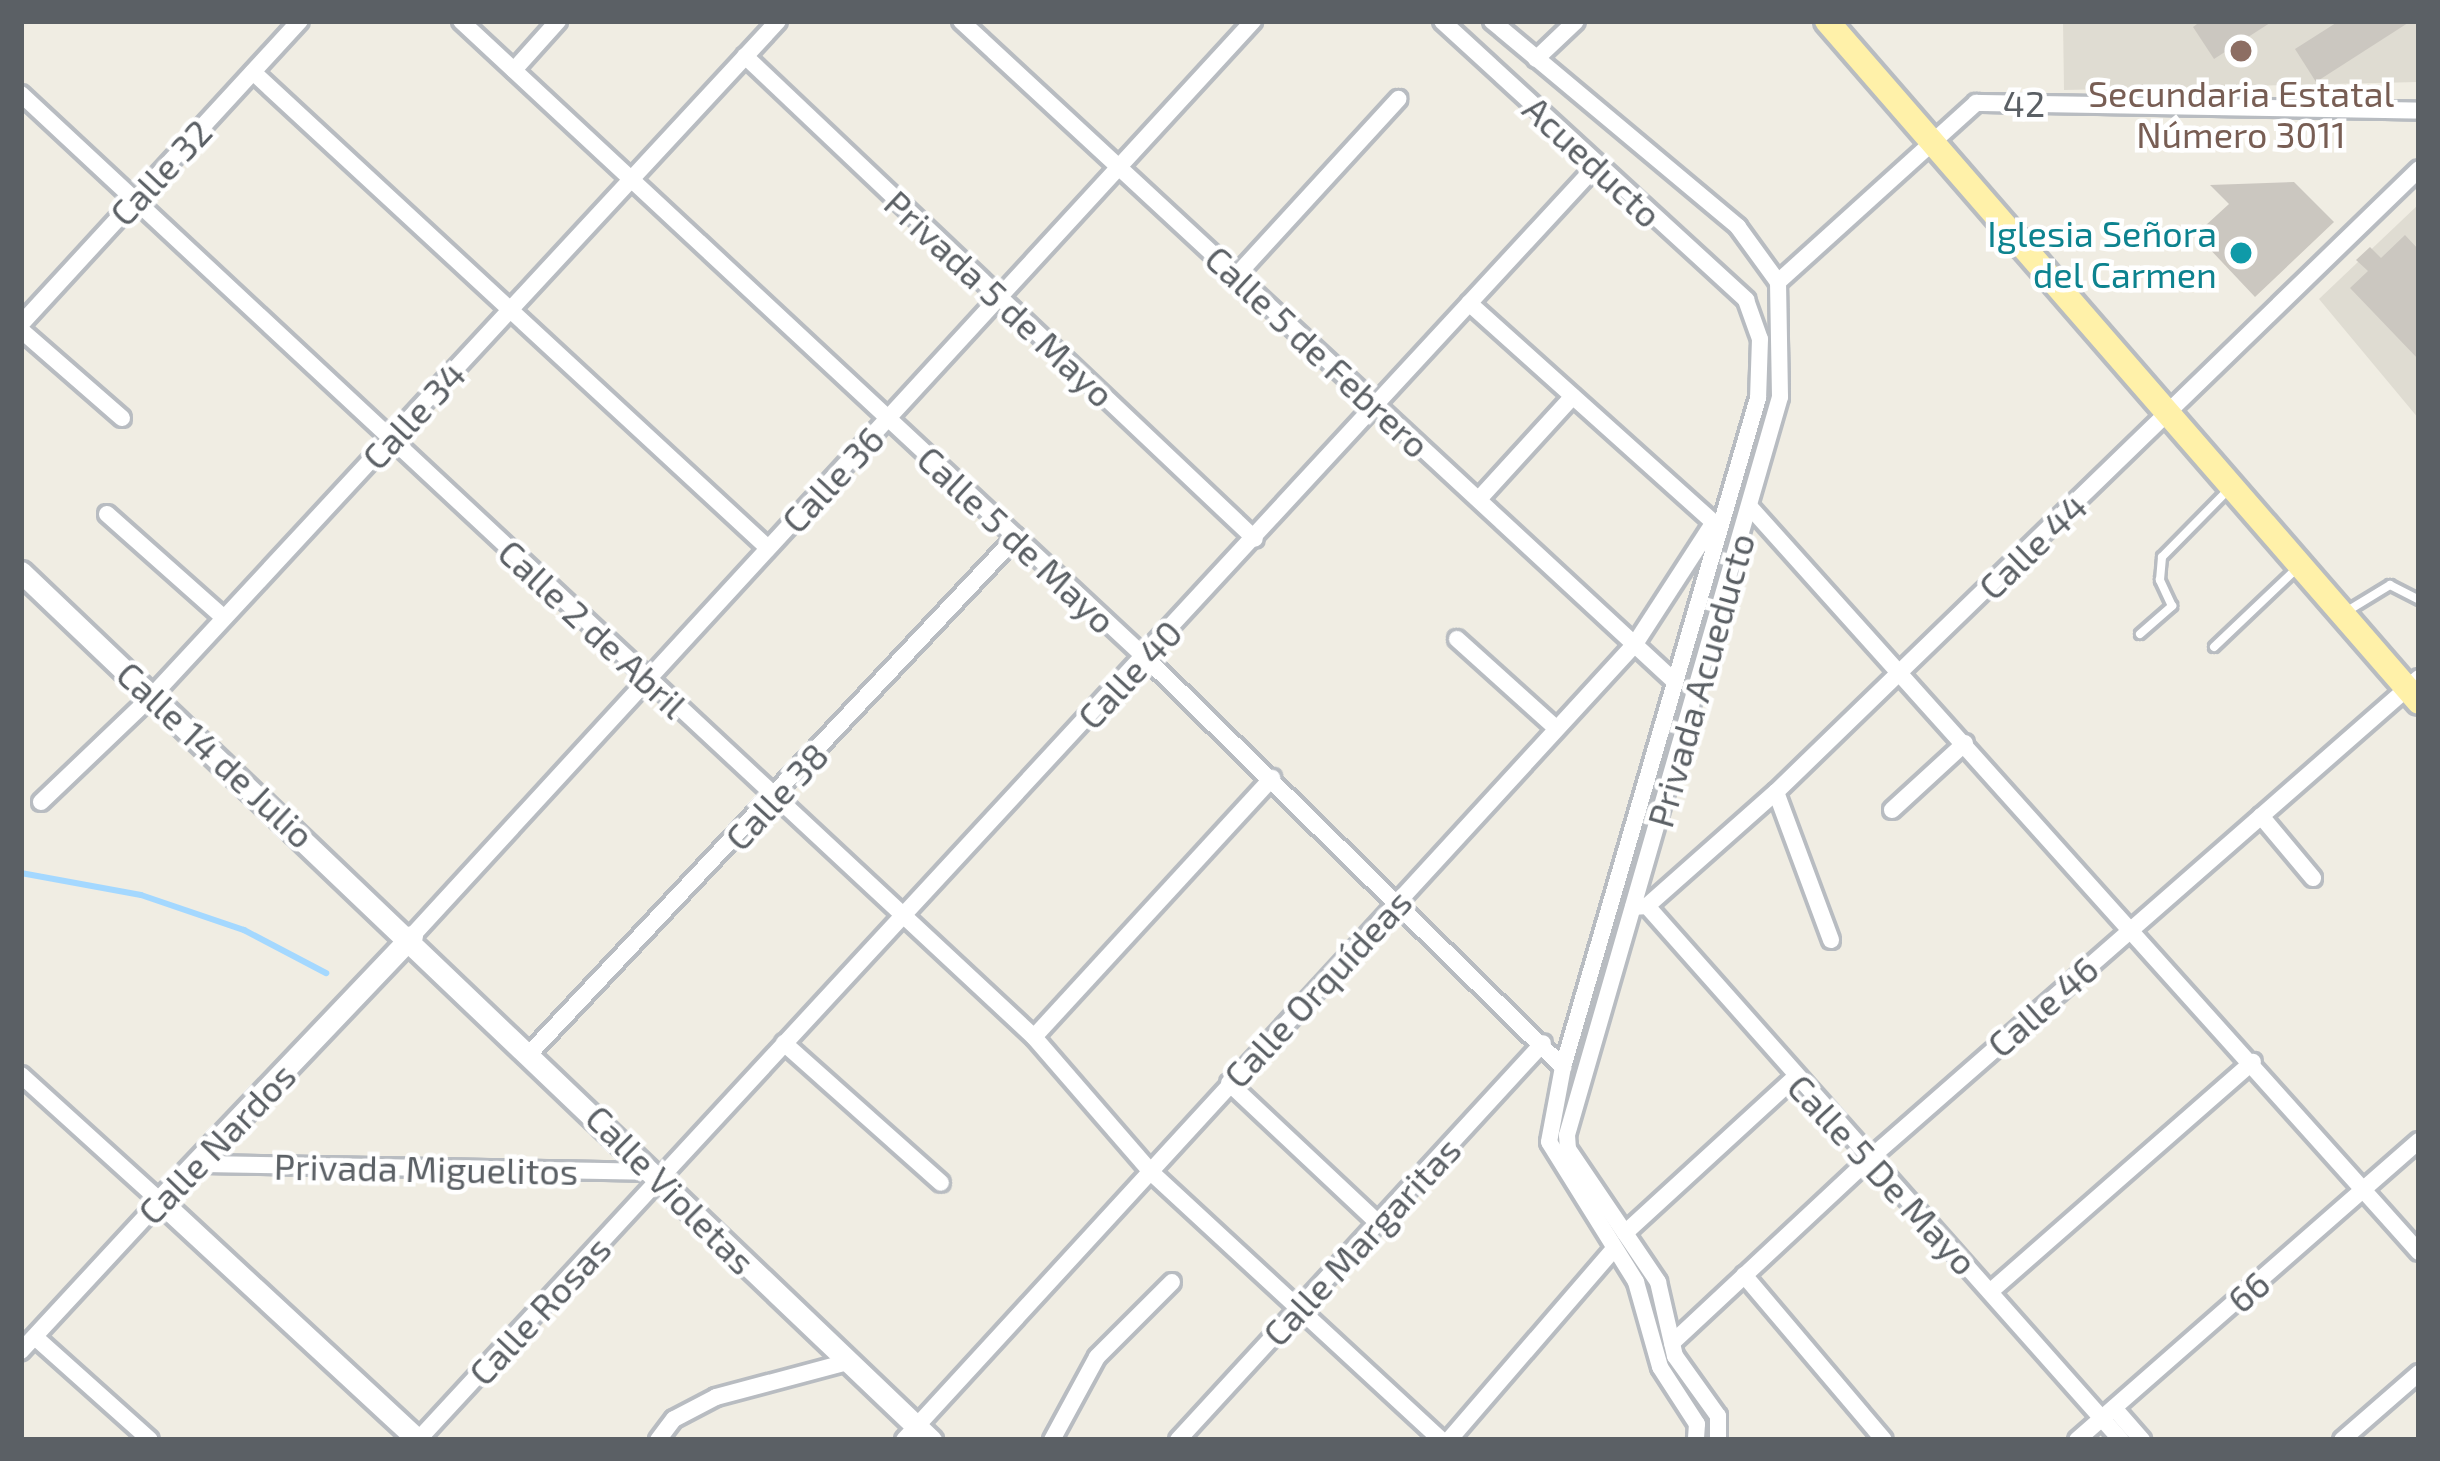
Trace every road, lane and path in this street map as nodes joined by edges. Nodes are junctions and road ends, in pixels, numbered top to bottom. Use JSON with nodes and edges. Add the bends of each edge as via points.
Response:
{"nodes":[{"id":1,"x":300,"y":21,"type":"edge"},
{"id":2,"x":461,"y":21,"type":"edge"},
{"id":3,"x":559,"y":21,"type":"edge"},
{"id":4,"x":778,"y":21,"type":"edge"},
{"id":5,"x":961,"y":21,"type":"edge"},
{"id":6,"x":1252,"y":21,"type":"edge"},
{"id":7,"x":1442,"y":21,"type":"edge"},
{"id":8,"x":1492,"y":21,"type":"edge"},
{"id":9,"x":1576,"y":21,"type":"edge"},
{"id":10,"x":1827,"y":21,"type":"edge"},
{"id":11,"x":746,"y":56,"type":"junction"},
{"id":12,"x":1535,"y":59,"type":"junction"},
{"id":13,"x":514,"y":70,"type":"junction"},
{"id":14,"x":253,"y":72,"type":"junction"},
{"id":15,"x":21,"y":94,"type":"edge"},
{"id":16,"x":1398,"y":98,"type":"dead end"},
{"id":17,"x":2419,"y":111,"type":"edge"},
{"id":18,"x":1930,"y":141,"type":"junction"},
{"id":19,"x":1597,"y":166,"type":"junction"},
{"id":20,"x":1117,"y":169,"type":"junction"},
{"id":21,"x":2419,"y":169,"type":"edge"},
{"id":22,"x":631,"y":180,"type":"junction"},
{"id":23,"x":135,"y":200,"type":"junction"},
{"id":24,"x":1237,"y":275,"type":"junction"},
{"id":25,"x":1778,"y":282,"type":"junction"},
{"id":26,"x":1000,"y":297,"type":"junction"},
{"id":27,"x":1746,"y":300,"type":"joint"},
{"id":28,"x":1469,"y":303,"type":"junction"},
{"id":29,"x":511,"y":310,"type":"junction"},
{"id":30,"x":21,"y":327,"type":"edge"},
{"id":31,"x":1573,"y":396,"type":"junction"},
{"id":32,"x":1377,"y":405,"type":"junction"},
{"id":33,"x":2170,"y":414,"type":"junction"},
{"id":34,"x":122,"y":418,"type":"dead end"},
{"id":35,"x":887,"y":419,"type":"junction"},
{"id":36,"x":391,"y":439,"type":"junction"},
{"id":37,"x":2233,"y":486,"type":"junction"},
{"id":38,"x":1479,"y":500,"type":"junction"},
{"id":39,"x":1750,"y":507,"type":"junction"},
{"id":40,"x":107,"y":514,"type":"dead end"},
{"id":41,"x":1717,"y":525,"type":"junction"},
{"id":42,"x":1016,"y":537,"type":"junction"},
{"id":43,"x":1255,"y":539,"type":"junction"},
{"id":44,"x":768,"y":548,"type":"junction"},
{"id":45,"x":2301,"y":565,"type":"junction"},
{"id":46,"x":22,"y":576,"type":"edge"},
{"id":47,"x":2419,"y":600,"type":"edge"},
{"id":48,"x":1696,"y":610,"type":"junction"},
{"id":49,"x":2343,"y":614,"type":"junction"},
{"id":50,"x":1717,"y":615,"type":"junction"},
{"id":51,"x":222,"y":616,"type":"junction"},
{"id":52,"x":2140,"y":634,"type":"dead end"},
{"id":53,"x":1456,"y":639,"type":"dead end"},
{"id":54,"x":1635,"y":644,"type":"junction"},
{"id":55,"x":2214,"y":647,"type":"dead end"},
{"id":56,"x":1145,"y":657,"type":"junction"},
{"id":57,"x":1900,"y":673,"type":"junction"},
{"id":58,"x":648,"y":679,"type":"junction"},
{"id":59,"x":1675,"y":682,"type":"junction"},
{"id":60,"x":2415,"y":689,"type":"edge"},
{"id":61,"x":153,"y":695,"type":"junction"},
{"id":62,"x":1556,"y":728,"type":"junction"},
{"id":63,"x":1965,"y":743,"type":"junction"},
{"id":64,"x":1272,"y":778,"type":"junction"},
{"id":65,"x":1776,"y":792,"type":"junction"},
{"id":66,"x":775,"y":797,"type":"junction"},
{"id":67,"x":41,"y":802,"type":"dead end"},
{"id":68,"x":1892,"y":810,"type":"dead end"},
{"id":69,"x":2261,"y":816,"type":"junction"},
{"id":70,"x":2313,"y":878,"type":"dead end"},
{"id":71,"x":1397,"y":902,"type":"junction"},
{"id":72,"x":1640,"y":907,"type":"junction"},
{"id":73,"x":903,"y":915,"type":"junction"},
{"id":74,"x":2132,"y":927,"type":"junction"},
{"id":75,"x":412,"y":936,"type":"junction"},
{"id":76,"x":1831,"y":940,"type":"dead end"},
{"id":77,"x":1034,"y":1037,"type":"junction"},
{"id":78,"x":784,"y":1043,"type":"junction"},
{"id":79,"x":1544,"y":1043,"type":"junction"},
{"id":80,"x":532,"y":1052,"type":"junction"},
{"id":81,"x":2253,"y":1062,"type":"junction"},
{"id":82,"x":1572,"y":1070,"type":"junction"},
{"id":83,"x":21,"y":1075,"type":"edge"},
{"id":84,"x":1794,"y":1078,"type":"junction"},
{"id":85,"x":1229,"y":1083,"type":"junction"},
{"id":86,"x":2419,"y":1141,"type":"edge"},
{"id":87,"x":1868,"y":1160,"type":"junction"},
{"id":88,"x":197,"y":1164,"type":"junction"},
{"id":89,"x":1153,"y":1173,"type":"junction"},
{"id":90,"x":658,"y":1176,"type":"junction"},
{"id":91,"x":940,"y":1183,"type":"dead end"},
{"id":92,"x":2362,"y":1190,"type":"junction"},
{"id":93,"x":160,"y":1201,"type":"junction"},
{"id":94,"x":1378,"y":1223,"type":"junction"},
{"id":95,"x":1625,"y":1233,"type":"junction"},
{"id":96,"x":1614,"y":1249,"type":"junction"},
{"id":97,"x":2419,"y":1252,"type":"edge"},
{"id":98,"x":1744,"y":1275,"type":"junction"},
{"id":99,"x":1172,"y":1282,"type":"dead end"},
{"id":100,"x":1991,"y":1291,"type":"junction"},
{"id":101,"x":1297,"y":1311,"type":"junction"},
{"id":102,"x":1672,"y":1343,"type":"junction"},
{"id":103,"x":28,"y":1344,"type":"edge"},
{"id":104,"x":848,"y":1362,"type":"junction"},
{"id":105,"x":2419,"y":1373,"type":"edge"},
{"id":106,"x":2109,"y":1413,"type":"junction"},
{"id":107,"x":917,"y":1436,"type":"edge"},
{"id":108,"x":150,"y":1440,"type":"edge"},
{"id":109,"x":418,"y":1440,"type":"edge"},
{"id":110,"x":658,"y":1440,"type":"edge"},
{"id":111,"x":1052,"y":1440,"type":"edge"},
{"id":112,"x":1178,"y":1440,"type":"edge"},
{"id":113,"x":1445,"y":1440,"type":"edge"},
{"id":114,"x":1696,"y":1440,"type":"edge"},
{"id":115,"x":1718,"y":1440,"type":"edge"},
{"id":116,"x":1884,"y":1440,"type":"edge"},
{"id":117,"x":2077,"y":1440,"type":"edge"},
{"id":118,"x":2121,"y":1440,"type":"edge"},
{"id":119,"x":2142,"y":1440,"type":"edge"},
{"id":120,"x":2342,"y":1440,"type":"edge"}],
"edges":[{"from":1,"to":14,"type":"street","name":"Calle 32"},
{"from":2,"to":13,"type":"street","name":"Calle 5 de Mayo"},
{"from":3,"to":13,"type":"street"},
{"from":4,"to":11,"type":"street","name":"Calle 34"},
{"from":5,"to":20,"type":"street","name":"Calle 5 de Febrero"},
{"from":6,"to":20,"type":"street","name":"Calle 36"},
{"from":7,"to":19,"type":"street","name":"Acueducto"},
{"from":8,"to":12,"type":"street","name":"Acueducto"},
{"from":9,"to":12,"type":"street"},
{"from":10,"to":18,"type":"main road"},
{"from":11,"to":22,"type":"street","name":"Calle 34"},
{"from":11,"to":26,"type":"street","name":"Privada 5 de Mayo"},
{"from":12,"to":25,"type":"street","name":"Acueducto","via":[[1738,227]]},
{"from":13,"to":22,"type":"street","name":"Calle 5 de Mayo"},
{"from":14,"to":23,"type":"street","name":"Calle 32"},
{"from":14,"to":29,"type":"street"},
{"from":15,"to":23,"type":"street","name":"Calle 2 de Abril"},
{"from":16,"to":24,"type":"street"},
{"from":17,"to":18,"type":"street","name":"42","via":[[1994,102],[1961,112]]},
{"from":18,"to":25,"type":"street","name":"42"},
{"from":18,"to":33,"type":"main road"},
{"from":19,"to":27,"type":"street","name":"Acueducto"},
{"from":19,"to":28,"type":"street","name":"Calle 40"},
{"from":20,"to":24,"type":"street","name":"Calle 5 de Febrero"},
{"from":20,"to":26,"type":"street","name":"Calle 36"},
{"from":21,"to":33,"type":"street","name":"Calle 44"},
{"from":22,"to":29,"type":"street","name":"Calle 34"},
{"from":22,"to":35,"type":"street","name":"Calle 5 de Mayo"},
{"from":23,"to":30,"type":"street","name":"Calle 32"},
{"from":23,"to":36,"type":"street","name":"Calle 2 de Abril"},
{"from":24,"to":32,"type":"street","name":"Calle 5 de Febrero"},
{"from":25,"to":39,"type":"street","name":"Privada Acueducto","via":[[1784,375]]},
{"from":26,"to":35,"type":"street","name":"Calle 36"},
{"from":26,"to":43,"type":"street","name":"Privada 5 de Mayo"},
{"from":27,"to":41,"type":"street","name":"Privada Acueducto","via":[[1760,339],[1758,398]]},
{"from":28,"to":31,"type":"street"},
{"from":28,"to":32,"type":"street","name":"Calle 40"},
{"from":29,"to":36,"type":"street","name":"Calle 34"},
{"from":29,"to":44,"type":"street"},
{"from":30,"to":34,"type":"street"},
{"from":31,"to":38,"type":"street"},
{"from":31,"to":41,"type":"street"},
{"from":32,"to":38,"type":"street","name":"Calle 5 de Febrero"},
{"from":32,"to":43,"type":"street","name":"Calle 40"},
{"from":33,"to":37,"type":"main road"},
{"from":33,"to":57,"type":"street","name":"Calle 44"},
{"from":35,"to":42,"type":"street","name":"Calle 5 de Mayo"},
{"from":35,"to":44,"type":"street","name":"Calle 36"},
{"from":36,"to":51,"type":"street","name":"Calle 34"},
{"from":36,"to":58,"type":"street","name":"Calle 2 de Abril"},
{"from":37,"to":45,"type":"main road"},
{"from":37,"to":52,"type":"lane","via":[[2162,556],[2160,580],[2172,606]]},
{"from":38,"to":54,"type":"street","name":"Calle 5 de Febrero"},
{"from":39,"to":50,"type":"street","name":"Privada Acueducto"},
{"from":39,"to":57,"type":"street"},
{"from":40,"to":51,"type":"street"},
{"from":41,"to":48,"type":"street","name":"Privada Acueducto"},
{"from":41,"to":54,"type":"street","name":"Calle Orquídeas"},
{"from":42,"to":56,"type":"street","name":"Calle 5 de Mayo"},
{"from":42,"to":66,"type":"street","name":"Calle 38"},
{"from":43,"to":56,"type":"street","name":"Calle 40"},
{"from":44,"to":58,"type":"street","name":"Calle 36"},
{"from":45,"to":49,"type":"main road"},
{"from":45,"to":55,"type":"lane"},
{"from":46,"to":61,"type":"street","name":"Calle 14 de Julio"},
{"from":47,"to":49,"type":"lane","via":[[2390,585]]},
{"from":48,"to":50,"type":"street"},
{"from":48,"to":59,"type":"street","name":"Privada Acueducto"},
{"from":49,"to":60,"type":"main road"},
{"from":50,"to":72,"type":"street","name":"Privada Acueducto"},
{"from":51,"to":61,"type":"street","name":"Calle 34"},
{"from":53,"to":62,"type":"street"},
{"from":54,"to":59,"type":"street","name":"Calle 5 de Febrero"},
{"from":54,"to":62,"type":"street","name":"Calle Orquídeas"},
{"from":56,"to":64,"type":"street","name":"Calle 5 de Mayo"},
{"from":56,"to":73,"type":"street","name":"Calle 40"},
{"from":57,"to":63,"type":"street"},
{"from":57,"to":65,"type":"street","name":"Calle 44"},
{"from":58,"to":66,"type":"street","name":"Calle 2 de Abril"},
{"from":58,"to":75,"type":"street","name":"Calle 36"},
{"from":59,"to":82,"type":"street","name":"Privada Acueducto"},
{"from":60,"to":69,"type":"street","name":"Calle 46"},
{"from":61,"to":67,"type":"street","name":"Calle 34"},
{"from":61,"to":75,"type":"street","name":"Calle 14 de Julio"},
{"from":62,"to":71,"type":"street","name":"Calle Orquídeas"},
{"from":63,"to":68,"type":"street"},
{"from":63,"to":74,"type":"street"},
{"from":64,"to":71,"type":"street","name":"Calle 5 de Mayo"},
{"from":64,"to":77,"type":"street"},
{"from":65,"to":72,"type":"street","name":"Calle 44"},
{"from":65,"to":76,"type":"street"},
{"from":66,"to":73,"type":"street","name":"Calle 2 de Abril"},
{"from":66,"to":80,"type":"street","name":"Calle 38"},
{"from":69,"to":70,"type":"street"},
{"from":69,"to":74,"type":"street","name":"Calle 46"},
{"from":71,"to":79,"type":"street","name":"Calle 5 de Mayo"},
{"from":71,"to":85,"type":"street","name":"Calle Orquídeas"},
{"from":72,"to":82,"type":"street","name":"Privada Acueducto"},
{"from":72,"to":84,"type":"street","name":"Calle 5 De Mayo"},
{"from":73,"to":77,"type":"street","name":"Calle 2 de Abril"},
{"from":73,"to":78,"type":"street","name":"Calle 40"},
{"from":74,"to":81,"type":"street"},
{"from":74,"to":87,"type":"street","name":"Calle 46"},
{"from":75,"to":80,"type":"street","name":"Calle Violetas"},
{"from":75,"to":88,"type":"street","name":"Calle Nardos"},
{"from":77,"to":89,"type":"street","name":"Calle 2 de Abril"},
{"from":78,"to":90,"type":"street","name":"Calle 40"},
{"from":78,"to":91,"type":"street"},
{"from":79,"to":82,"type":"street","name":"Calle 5 de Mayo"},
{"from":79,"to":94,"type":"street","name":"Calle Margaritas"},
{"from":80,"to":90,"type":"street","name":"Calle Violetas"},
{"from":81,"to":92,"type":"street"},
{"from":81,"to":100,"type":"street"},
{"from":82,"to":95,"type":"street","via":[[1568,1149]]},
{"from":82,"to":96,"type":"street","via":[[1550,1153]]},
{"from":83,"to":93,"type":"street"},
{"from":84,"to":87,"type":"street","name":"Calle 5 De Mayo"},
{"from":84,"to":95,"type":"street"},
{"from":85,"to":89,"type":"street","name":"Calle Orquídeas"},
{"from":85,"to":94,"type":"street"},
{"from":86,"to":92,"type":"street","name":"66"},
{"from":87,"to":98,"type":"street","name":"Calle 46"},
{"from":87,"to":100,"type":"street","name":"Calle 5 De Mayo"},
{"from":88,"to":90,"type":"street","name":"Privada Miguelitos"},
{"from":88,"to":93,"type":"street","name":"Calle Nardos"},
{"from":89,"to":101,"type":"street"},
{"from":89,"to":107,"type":"street","name":"Calle Orquídeas"},
{"from":90,"to":104,"type":"street","name":"Calle Violetas"},
{"from":90,"to":109,"type":"street","name":"Calle Rosas"},
{"from":92,"to":97,"type":"street"},
{"from":92,"to":106,"type":"street","name":"66"},
{"from":93,"to":103,"type":"street","name":"Calle Nardos"},
{"from":93,"to":109,"type":"street"},
{"from":94,"to":101,"type":"street","name":"Calle Margaritas"},
{"from":95,"to":102,"type":"street","via":[[1658,1282]]},
{"from":96,"to":113,"type":"street"},
{"from":96,"to":114,"type":"street","via":[[1646,1306],[1660,1367],[1697,1424]]},
{"from":98,"to":102,"type":"street","name":"Calle 46"},
{"from":98,"to":116,"type":"street"},
{"from":99,"to":111,"type":"street","via":[[1097,1357]]},
{"from":100,"to":106,"type":"street","name":"Calle 5 De Mayo"},
{"from":101,"to":112,"type":"street","name":"Calle Margaritas"},
{"from":101,"to":113,"type":"street"},
{"from":102,"to":115,"type":"street","via":[[1718,1416]]},
{"from":103,"to":108,"type":"street"},
{"from":104,"to":107,"type":"street","name":"Calle Violetas"},
{"from":104,"to":110,"type":"street","via":[[716,1397],[674,1419]]},
{"from":105,"to":120,"type":"street"},
{"from":106,"to":117,"type":"street","name":"66"},
{"from":106,"to":118,"type":"street","name":"Calle 5 De Mayo"},
{"from":106,"to":119,"type":"street"}]}
